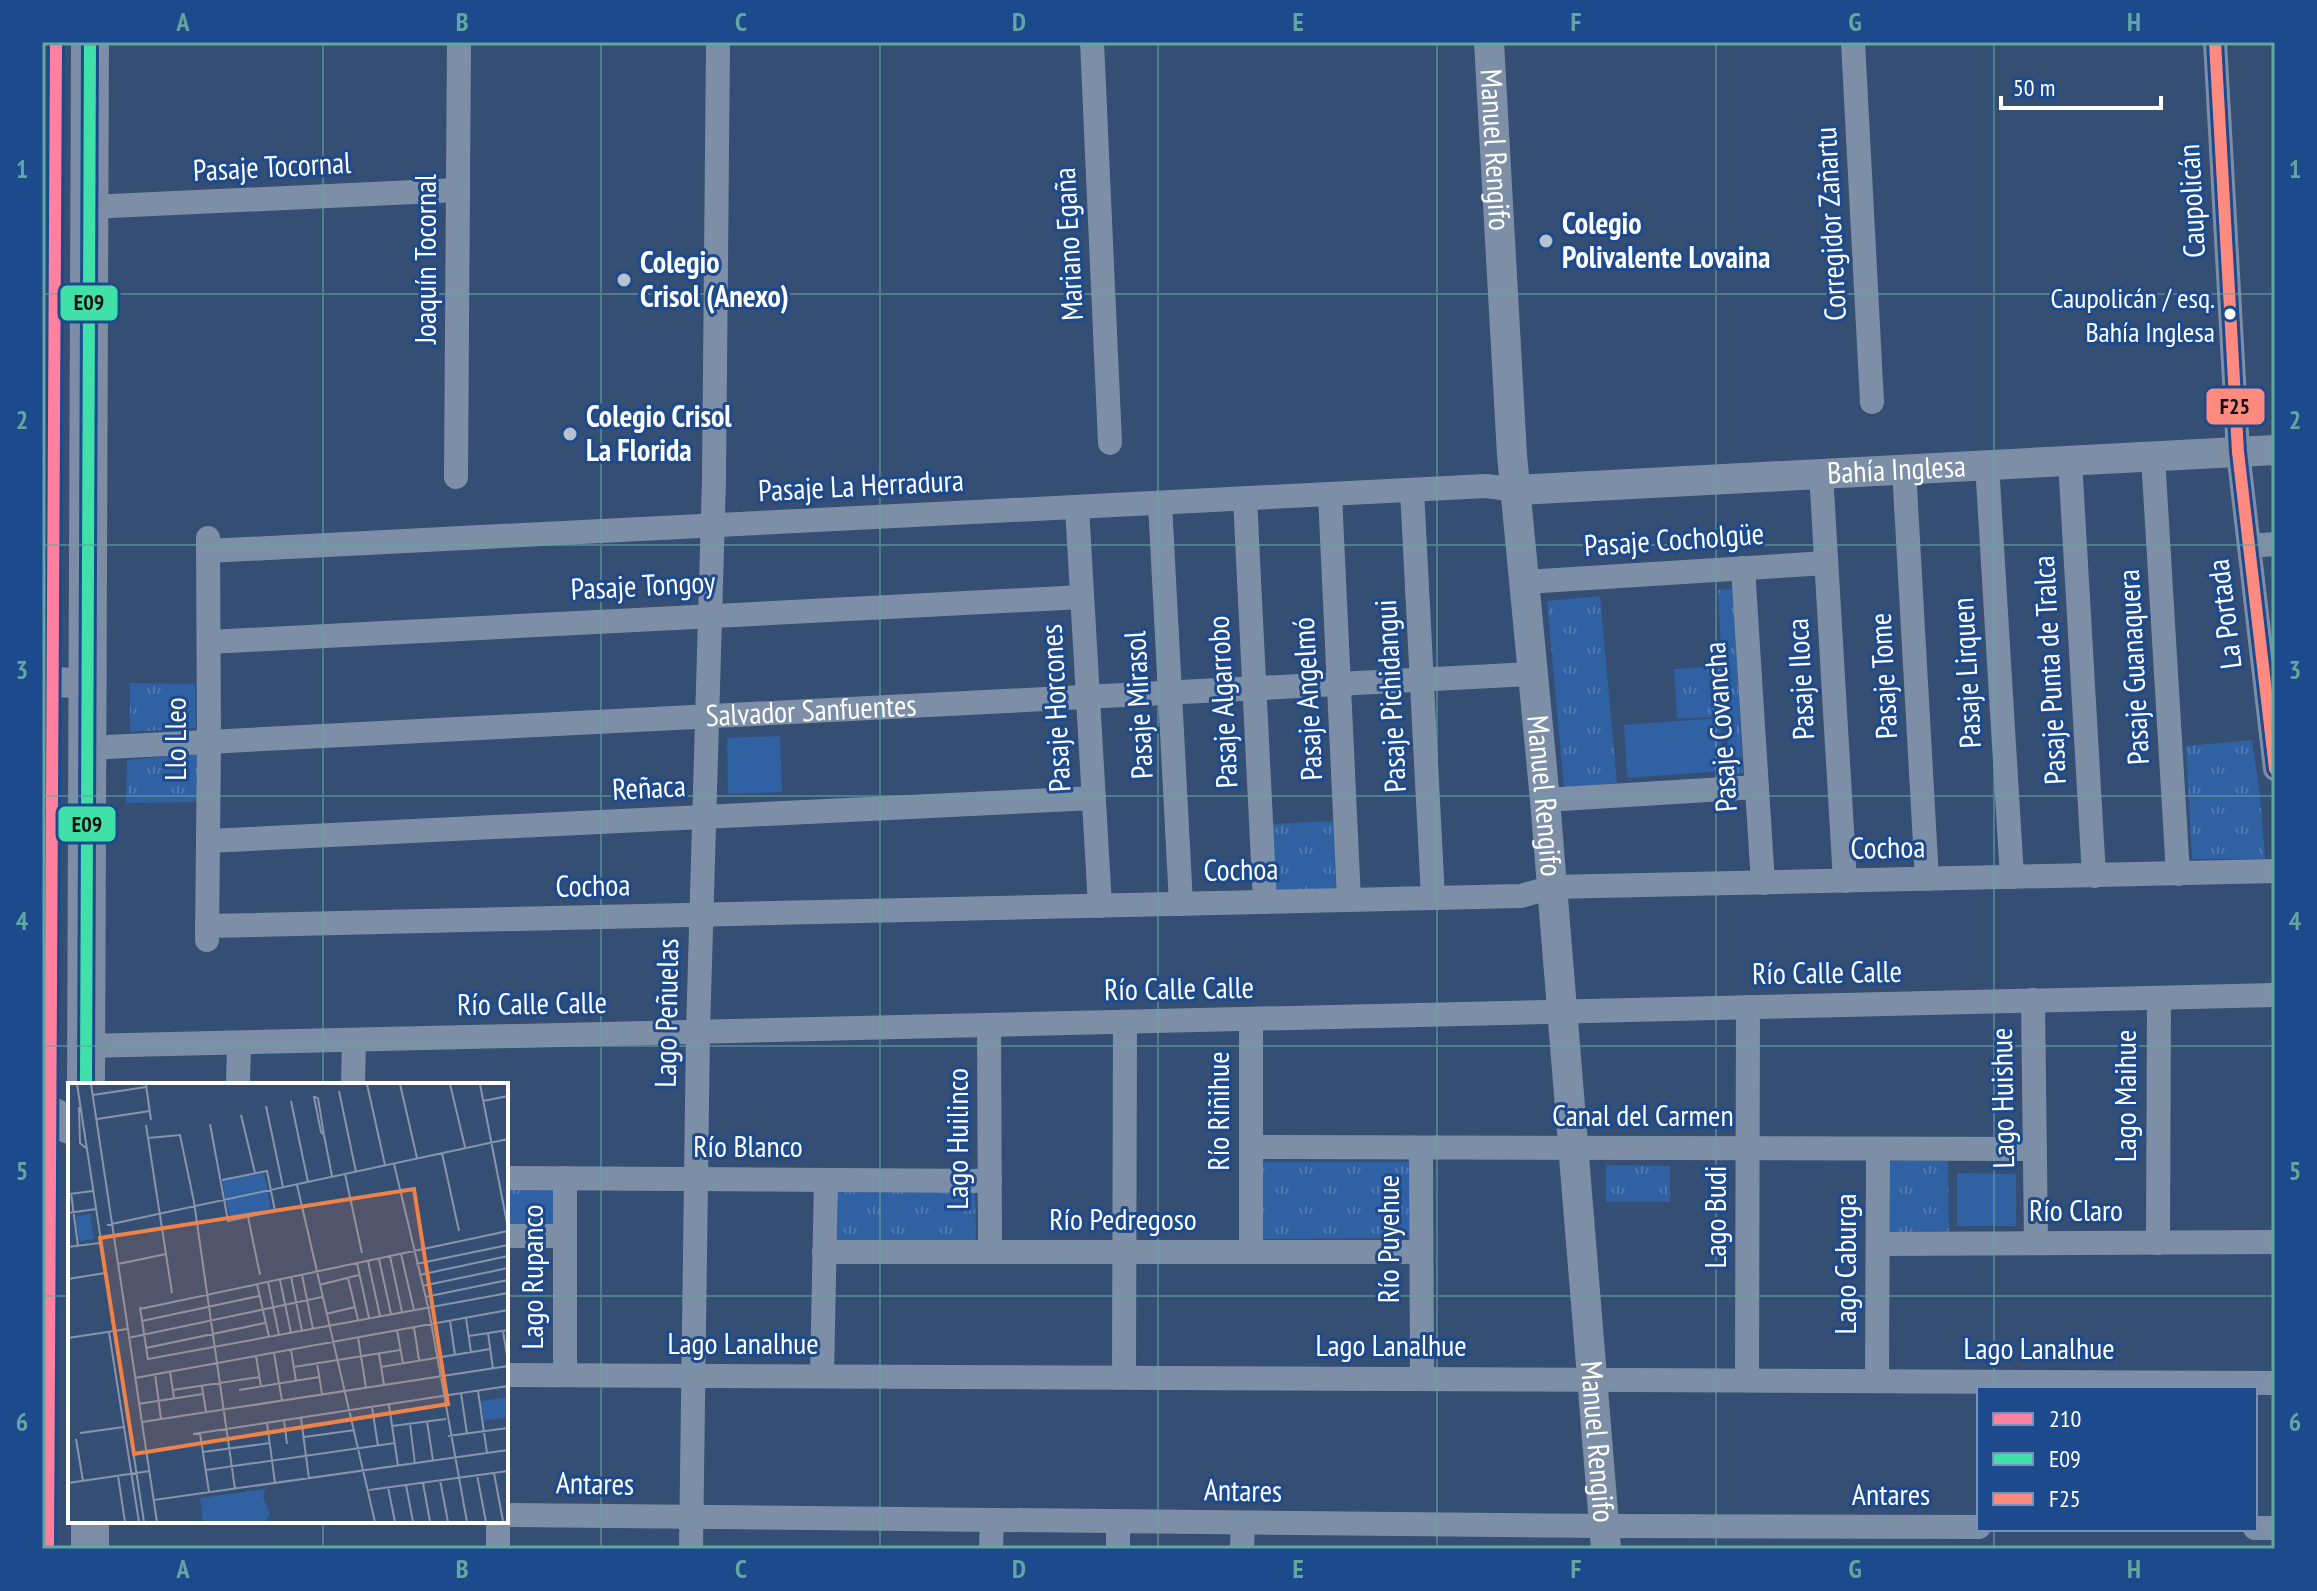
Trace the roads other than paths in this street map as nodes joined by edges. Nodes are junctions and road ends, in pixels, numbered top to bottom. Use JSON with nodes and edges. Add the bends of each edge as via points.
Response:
{"nodes":[{"id":1,"x":56,"y":42,"type":"edge"},
{"id":2,"x":90,"y":42,"type":"edge"},
{"id":3,"x":459,"y":42,"type":"edge"},
{"id":4,"x":718,"y":42,"type":"edge"},
{"id":5,"x":1092,"y":42,"type":"edge"},
{"id":6,"x":1489,"y":42,"type":"edge"},
{"id":7,"x":1853,"y":42,"type":"edge"},
{"id":8,"x":2215,"y":42,"type":"edge"},
{"id":9,"x":458,"y":190,"type":"junction"},
{"id":10,"x":89,"y":207,"type":"junction"},
{"id":11,"x":1872,"y":402,"type":"dead end"},
{"id":12,"x":1110,"y":443,"type":"dead end"},
{"id":13,"x":2275,"y":450,"type":"edge"},
{"id":14,"x":2238,"y":452,"type":"junction"},
{"id":15,"x":2153,"y":456,"type":"junction"},
{"id":16,"x":2070,"y":460,"type":"junction"},
{"id":17,"x":1987,"y":464,"type":"junction"},
{"id":18,"x":1904,"y":469,"type":"junction"},
{"id":19,"x":1821,"y":473,"type":"junction"},
{"id":20,"x":456,"y":477,"type":"dead end"},
{"id":21,"x":1412,"y":490,"type":"junction"},
{"id":22,"x":1517,"y":490,"type":"junction"},
{"id":23,"x":1330,"y":495,"type":"junction"},
{"id":24,"x":1245,"y":499,"type":"junction"},
{"id":25,"x":1160,"y":503,"type":"junction"},
{"id":26,"x":1077,"y":507,"type":"junction"},
{"id":27,"x":713,"y":526,"type":"junction"},
{"id":28,"x":2275,"y":544,"type":"edge"},
{"id":29,"x":208,"y":545,"type":"joint"},
{"id":30,"x":2249,"y":546,"type":"junction"},
{"id":31,"x":1826,"y":563,"type":"junction"},
{"id":32,"x":1743,"y":568,"type":"junction"},
{"id":33,"x":1525,"y":582,"type":"junction"},
{"id":34,"x":1082,"y":597,"type":"junction"},
{"id":35,"x":711,"y":615,"type":"junction"},
{"id":36,"x":2267,"y":630,"type":"edge"},
{"id":37,"x":209,"y":642,"type":"junction"},
{"id":38,"x":1533,"y":674,"type":"junction"},
{"id":39,"x":1422,"y":680,"type":"junction"},
{"id":40,"x":61,"y":682,"type":"edge"},
{"id":41,"x":1339,"y":684,"type":"junction"},
{"id":42,"x":1255,"y":688,"type":"junction"},
{"id":43,"x":1170,"y":692,"type":"junction"},
{"id":44,"x":1088,"y":697,"type":"junction"},
{"id":45,"x":2272,"y":711,"type":"edge"},
{"id":46,"x":708,"y":717,"type":"junction"},
{"id":47,"x":209,"y":742,"type":"junction"},
{"id":48,"x":88,"y":748,"type":"junction"},
{"id":49,"x":2275,"y":769,"type":"edge"},
{"id":50,"x":1757,"y":787,"type":"junction"},
{"id":51,"x":1094,"y":798,"type":"junction"},
{"id":52,"x":1545,"y":800,"type":"junction"},
{"id":53,"x":705,"y":817,"type":"junction"},
{"id":54,"x":208,"y":841,"type":"junction"},
{"id":55,"x":2275,"y":871,"type":"edge"},
{"id":56,"x":2178,"y":874,"type":"junction"},
{"id":57,"x":2094,"y":876,"type":"junction"},
{"id":58,"x":2012,"y":877,"type":"junction"},
{"id":59,"x":1927,"y":879,"type":"junction"},
{"id":60,"x":1845,"y":881,"type":"junction"},
{"id":61,"x":1763,"y":883,"type":"junction"},
{"id":62,"x":1552,"y":887,"type":"junction"},
{"id":63,"x":1433,"y":898,"type":"junction"},
{"id":64,"x":1349,"y":900,"type":"junction"},
{"id":65,"x":1265,"y":902,"type":"junction"},
{"id":66,"x":1181,"y":904,"type":"junction"},
{"id":67,"x":1100,"y":906,"type":"junction"},
{"id":68,"x":702,"y":915,"type":"junction"},
{"id":69,"x":207,"y":933,"type":"joint"},
{"id":70,"x":2275,"y":995,"type":"edge"},
{"id":71,"x":2159,"y":998,"type":"junction"},
{"id":72,"x":2033,"y":1000,"type":"junction"},
{"id":73,"x":1748,"y":1007,"type":"junction"},
{"id":74,"x":1563,"y":1012,"type":"junction"},
{"id":75,"x":1251,"y":1019,"type":"junction"},
{"id":76,"x":1125,"y":1022,"type":"junction"},
{"id":77,"x":989,"y":1025,"type":"junction"},
{"id":78,"x":698,"y":1032,"type":"junction"},
{"id":79,"x":354,"y":1041,"type":"junction"},
{"id":80,"x":239,"y":1043,"type":"junction"},
{"id":81,"x":85,"y":1046,"type":"junction"},
{"id":82,"x":86,"y":1083,"type":"edge"},
{"id":83,"x":238,"y":1083,"type":"edge"},
{"id":84,"x":353,"y":1083,"type":"edge"},
{"id":85,"x":54,"y":1118,"type":"edge"},
{"id":86,"x":1251,"y":1147,"type":"junction"},
{"id":87,"x":1421,"y":1148,"type":"junction"},
{"id":88,"x":1574,"y":1148,"type":"junction"},
{"id":89,"x":1748,"y":1148,"type":"junction"},
{"id":90,"x":1878,"y":1149,"type":"junction"},
{"id":91,"x":2035,"y":1149,"type":"junction"},
{"id":92,"x":508,"y":1178,"type":"edge"},
{"id":93,"x":565,"y":1178,"type":"junction"},
{"id":94,"x":696,"y":1179,"type":"junction"},
{"id":95,"x":826,"y":1180,"type":"junction"},
{"id":96,"x":990,"y":1181,"type":"junction"},
{"id":97,"x":508,"y":1236,"type":"edge"},
{"id":98,"x":565,"y":1236,"type":"junction"},
{"id":99,"x":2275,"y":1242,"type":"edge"},
{"id":100,"x":2036,"y":1243,"type":"junction"},
{"id":101,"x":2158,"y":1243,"type":"junction"},
{"id":102,"x":1878,"y":1244,"type":"junction"},
{"id":103,"x":824,"y":1252,"type":"junction"},
{"id":104,"x":990,"y":1252,"type":"junction"},
{"id":105,"x":1124,"y":1252,"type":"junction"},
{"id":106,"x":1251,"y":1252,"type":"junction"},
{"id":107,"x":1421,"y":1252,"type":"junction"},
{"id":108,"x":508,"y":1375,"type":"edge"},
{"id":109,"x":565,"y":1375,"type":"junction"},
{"id":110,"x":693,"y":1376,"type":"junction"},
{"id":111,"x":822,"y":1376,"type":"junction"},
{"id":112,"x":1124,"y":1377,"type":"junction"},
{"id":113,"x":1422,"y":1378,"type":"junction"},
{"id":114,"x":1591,"y":1378,"type":"junction"},
{"id":115,"x":1747,"y":1379,"type":"junction"},
{"id":116,"x":1877,"y":1380,"type":"junction"},
{"id":117,"x":2275,"y":1383,"type":"edge"},
{"id":118,"x":508,"y":1515,"type":"edge"},
{"id":119,"x":692,"y":1517,"type":"junction"},
{"id":120,"x":992,"y":1520,"type":"junction"},
{"id":121,"x":1118,"y":1521,"type":"junction"},
{"id":122,"x":90,"y":1523,"type":"edge"},
{"id":123,"x":498,"y":1523,"type":"edge"},
{"id":124,"x":1243,"y":1523,"type":"junction"},
{"id":125,"x":1977,"y":1527,"type":"edge"},
{"id":126,"x":1605,"y":1538,"type":"edge"},
{"id":127,"x":1767,"y":1538,"type":"edge"},
{"id":128,"x":1891,"y":1538,"type":"edge"},
{"id":129,"x":48,"y":1549,"type":"edge"},
{"id":130,"x":90,"y":1549,"type":"edge"},
{"id":131,"x":498,"y":1549,"type":"edge"},
{"id":132,"x":691,"y":1549,"type":"edge"},
{"id":133,"x":991,"y":1549,"type":"edge"},
{"id":134,"x":1118,"y":1549,"type":"edge"},
{"id":135,"x":1242,"y":1549,"type":"edge"}],
"edges":[{"from":1,"to":40,"type":"lane"},
{"from":2,"to":10,"type":"main road"},
{"from":3,"to":9,"type":"street","name":"Joaquín Tocornal"},
{"from":4,"to":27,"type":"street","name":"Lago Peñuelas"},
{"from":5,"to":12,"type":"street","name":"Mariano Egaña"},
{"from":6,"to":22,"type":"street","name":"Manuel Rengifo"},
{"from":7,"to":11,"type":"street","name":"Corregidor Zañartu"},
{"from":8,"to":14,"type":"street","name":"Caupolicán"},
{"from":9,"to":10,"type":"street","name":"Pasaje Tocornal"},
{"from":9,"to":20,"type":"street","name":"Joaquín Tocornal"},
{"from":10,"to":40,"type":"main road"},
{"from":13,"to":14,"type":"street","name":"Bahía Inglesa"},
{"from":14,"to":15,"type":"street","name":"Bahía Inglesa"},
{"from":14,"to":30,"type":"street","name":"La Portada"},
{"from":15,"to":16,"type":"street","name":"Bahía Inglesa"},
{"from":15,"to":56,"type":"street","name":"Pasaje Guanaquera"},
{"from":16,"to":17,"type":"street","name":"Bahía Inglesa"},
{"from":16,"to":57,"type":"street","name":"Pasaje Punta de Tralca"},
{"from":17,"to":18,"type":"street","name":"Bahía Inglesa"},
{"from":17,"to":58,"type":"street","name":"Pasaje Lirquen"},
{"from":18,"to":19,"type":"street","name":"Bahía Inglesa"},
{"from":18,"to":59,"type":"street","name":"Pasaje Tome"},
{"from":19,"to":22,"type":"street","name":"Bahía Inglesa"},
{"from":19,"to":31,"type":"street","name":"Pasaje Iloca"},
{"from":21,"to":22,"type":"street","name":"Pasaje La Herradura"},
{"from":21,"to":23,"type":"street","name":"Pasaje La Herradura"},
{"from":21,"to":39,"type":"street","name":"Pasaje Pichidangui"},
{"from":22,"to":33,"type":"street","name":"Manuel Rengifo"},
{"from":23,"to":24,"type":"street","name":"Pasaje La Herradura"},
{"from":23,"to":41,"type":"street","name":"Pasaje Angelmó"},
{"from":24,"to":25,"type":"street","name":"Pasaje La Herradura"},
{"from":24,"to":42,"type":"street","name":"Pasaje Algarrobo"},
{"from":25,"to":26,"type":"street","name":"Pasaje La Herradura"},
{"from":25,"to":43,"type":"street","name":"Pasaje Mirasol"},
{"from":26,"to":27,"type":"street","name":"Pasaje La Herradura"},
{"from":26,"to":34,"type":"street","name":"Pasaje Horcones"},
{"from":27,"to":29,"type":"street","name":"Pasaje La Herradura"},
{"from":27,"to":35,"type":"street","name":"Lago Peñuelas"},
{"from":28,"to":30,"type":"street"},
{"from":29,"to":37,"type":"street","name":"Llo Lleo"},
{"from":30,"to":36,"type":"street","name":"La Portada"},
{"from":31,"to":32,"type":"street","name":"Pasaje Cocholgüe"},
{"from":31,"to":60,"type":"street","name":"Pasaje Iloca"},
{"from":32,"to":33,"type":"street","name":"Pasaje Cocholgüe"},
{"from":32,"to":50,"type":"street","name":"Pasaje Covancha"},
{"from":33,"to":38,"type":"street","name":"Manuel Rengifo"},
{"from":34,"to":35,"type":"street","name":"Pasaje Tongoy"},
{"from":34,"to":44,"type":"street","name":"Pasaje Horcones"},
{"from":35,"to":37,"type":"street","name":"Pasaje Tongoy"},
{"from":35,"to":46,"type":"street","name":"Lago Peñuelas"},
{"from":36,"to":45,"type":"street","name":"La Portada"},
{"from":37,"to":47,"type":"street","name":"Llo Lleo"},
{"from":38,"to":39,"type":"street","name":"Salvador Sanfuentes"},
{"from":38,"to":52,"type":"street","name":"Manuel Rengifo"},
{"from":39,"to":41,"type":"street","name":"Salvador Sanfuentes"},
{"from":39,"to":63,"type":"street","name":"Pasaje Pichidangui"},
{"from":40,"to":48,"type":"main road"},
{"from":40,"to":85,"type":"lane"},
{"from":41,"to":42,"type":"street","name":"Salvador Sanfuentes"},
{"from":41,"to":64,"type":"street","name":"Pasaje Angelmó"},
{"from":42,"to":43,"type":"street","name":"Salvador Sanfuentes"},
{"from":42,"to":65,"type":"street","name":"Pasaje Algarrobo"},
{"from":43,"to":44,"type":"street","name":"Salvador Sanfuentes"},
{"from":43,"to":66,"type":"street","name":"Pasaje Mirasol"},
{"from":44,"to":46,"type":"street","name":"Salvador Sanfuentes"},
{"from":44,"to":51,"type":"street","name":"Pasaje Horcones"},
{"from":45,"to":49,"type":"street","name":"La Portada"},
{"from":46,"to":47,"type":"street","name":"Salvador Sanfuentes"},
{"from":46,"to":53,"type":"street","name":"Lago Peñuelas"},
{"from":47,"to":48,"type":"street","name":"Salvador Sanfuentes"},
{"from":47,"to":54,"type":"street","name":"Llo Lleo"},
{"from":48,"to":81,"type":"main road"},
{"from":50,"to":52,"type":"street"},
{"from":50,"to":61,"type":"street","name":"Pasaje Covancha"},
{"from":51,"to":53,"type":"street","name":"Reñaca"},
{"from":51,"to":67,"type":"street","name":"Pasaje Horcones"},
{"from":52,"to":62,"type":"street","name":"Manuel Rengifo"},
{"from":53,"to":54,"type":"street","name":"Reñaca"},
{"from":53,"to":68,"type":"street","name":"Lago Peñuelas"},
{"from":54,"to":69,"type":"street","name":"Llo Lleo"},
{"from":55,"to":56,"type":"street","name":"Cochoa"},
{"from":56,"to":57,"type":"street","name":"Cochoa"},
{"from":57,"to":58,"type":"street","name":"Cochoa"},
{"from":58,"to":59,"type":"street","name":"Cochoa"},
{"from":59,"to":60,"type":"street","name":"Cochoa"},
{"from":60,"to":61,"type":"street","name":"Cochoa"},
{"from":61,"to":62,"type":"street","name":"Cochoa"},
{"from":62,"to":63,"type":"street","name":"Cochoa","via":[[1521,896]]},
{"from":62,"to":74,"type":"street","name":"Manuel Rengifo"},
{"from":63,"to":64,"type":"street","name":"Cochoa"},
{"from":64,"to":65,"type":"street","name":"Cochoa"},
{"from":65,"to":66,"type":"street","name":"Cochoa"},
{"from":66,"to":67,"type":"street","name":"Cochoa"},
{"from":67,"to":68,"type":"street","name":"Cochoa"},
{"from":68,"to":69,"type":"street","name":"Cochoa"},
{"from":68,"to":78,"type":"street","name":"Lago Peñuelas"},
{"from":70,"to":71,"type":"street","name":"Río Calle Calle"},
{"from":71,"to":72,"type":"street","name":"Río Calle Calle"},
{"from":71,"to":101,"type":"street","name":"Lago Maihue"},
{"from":72,"to":73,"type":"street","name":"Río Calle Calle"},
{"from":72,"to":91,"type":"street","name":"Lago Huishue"},
{"from":73,"to":74,"type":"street","name":"Río Calle Calle"},
{"from":73,"to":89,"type":"street","name":"Lago Budi"},
{"from":74,"to":75,"type":"street","name":"Río Calle Calle"},
{"from":74,"to":88,"type":"street","name":"Manuel Rengifo"},
{"from":75,"to":76,"type":"street","name":"Río Calle Calle"},
{"from":75,"to":86,"type":"street","name":"Río Riñihue"},
{"from":76,"to":77,"type":"street","name":"Río Calle Calle"},
{"from":76,"to":105,"type":"street"},
{"from":77,"to":78,"type":"street","name":"Río Calle Calle"},
{"from":77,"to":96,"type":"street","name":"Lago Huilinco"},
{"from":78,"to":79,"type":"street","name":"Río Calle Calle"},
{"from":78,"to":94,"type":"street","name":"Lago Peñuelas"},
{"from":79,"to":80,"type":"street","name":"Río Calle Calle"},
{"from":79,"to":84,"type":"street"},
{"from":80,"to":81,"type":"street","name":"Río Calle Calle"},
{"from":80,"to":83,"type":"street"},
{"from":81,"to":82,"type":"main road"},
{"from":85,"to":129,"type":"lane"},
{"from":86,"to":87,"type":"street","name":"Canal del Carmen"},
{"from":86,"to":106,"type":"street","name":"Río Riñihue"},
{"from":87,"to":88,"type":"street","name":"Canal del Carmen"},
{"from":87,"to":107,"type":"street","name":"Río Puyehue"},
{"from":88,"to":89,"type":"street","name":"Canal del Carmen"},
{"from":88,"to":114,"type":"street","name":"Manuel Rengifo"},
{"from":89,"to":90,"type":"street","name":"Canal del Carmen"},
{"from":89,"to":115,"type":"street","name":"Lago Budi"},
{"from":90,"to":91,"type":"street","name":"Canal del Carmen"},
{"from":90,"to":102,"type":"street","name":"Lago Caburga"},
{"from":91,"to":100,"type":"street","name":"Lago Huishue"},
{"from":92,"to":93,"type":"street","name":"Río Blanco"},
{"from":93,"to":94,"type":"street","name":"Río Blanco"},
{"from":93,"to":98,"type":"street","name":"Lago Rupanco"},
{"from":94,"to":95,"type":"street","name":"Río Blanco"},
{"from":94,"to":110,"type":"street","name":"Lago Peñuelas"},
{"from":95,"to":96,"type":"street","name":"Río Blanco"},
{"from":95,"to":103,"type":"street"},
{"from":96,"to":104,"type":"street","name":"Lago Huilinco"},
{"from":97,"to":98,"type":"street"},
{"from":98,"to":109,"type":"street","name":"Lago Rupanco"},
{"from":99,"to":101,"type":"street","name":"Río Claro"},
{"from":100,"to":101,"type":"street","name":"Río Claro"},
{"from":100,"to":102,"type":"street","name":"Río Claro"},
{"from":102,"to":116,"type":"street","name":"Lago Caburga"},
{"from":103,"to":104,"type":"street","name":"Río Pedregoso"},
{"from":103,"to":111,"type":"street"},
{"from":104,"to":105,"type":"street","name":"Río Pedregoso"},
{"from":105,"to":106,"type":"street","name":"Río Pedregoso"},
{"from":105,"to":112,"type":"street"},
{"from":106,"to":107,"type":"street","name":"Río Pedregoso"},
{"from":107,"to":113,"type":"street","name":"Río Puyehue"},
{"from":108,"to":109,"type":"street","name":"Lago Lanalhue"},
{"from":109,"to":110,"type":"street","name":"Lago Lanalhue"},
{"from":110,"to":111,"type":"street","name":"Lago Lanalhue"},
{"from":110,"to":119,"type":"street","name":"Lago Peñuelas"},
{"from":111,"to":112,"type":"street","name":"Lago Lanalhue"},
{"from":112,"to":113,"type":"street","name":"Lago Lanalhue"},
{"from":113,"to":114,"type":"street","name":"Lago Lanalhue"},
{"from":114,"to":115,"type":"street","name":"Lago Lanalhue"},
{"from":114,"to":126,"type":"street","name":"Manuel Rengifo"},
{"from":115,"to":116,"type":"street","name":"Lago Lanalhue"},
{"from":116,"to":117,"type":"street","name":"Lago Lanalhue"},
{"from":118,"to":119,"type":"street","name":"Antares"},
{"from":119,"to":120,"type":"street","name":"Antares"},
{"from":119,"to":132,"type":"street","name":"Lago Peñuelas"},
{"from":120,"to":121,"type":"street","name":"Antares"},
{"from":120,"to":133,"type":"street"},
{"from":121,"to":124,"type":"street","name":"Antares"},
{"from":121,"to":134,"type":"street"},
{"from":122,"to":130,"type":"main road"},
{"from":123,"to":131,"type":"street"},
{"from":124,"to":126,"type":"street","name":"Antares"},
{"from":124,"to":135,"type":"street"},
{"from":125,"to":128,"type":"street","name":"Antares"},
{"from":126,"to":127,"type":"street","name":"Antares"},
{"from":127,"to":128,"type":"street","name":"Antares"}]}
